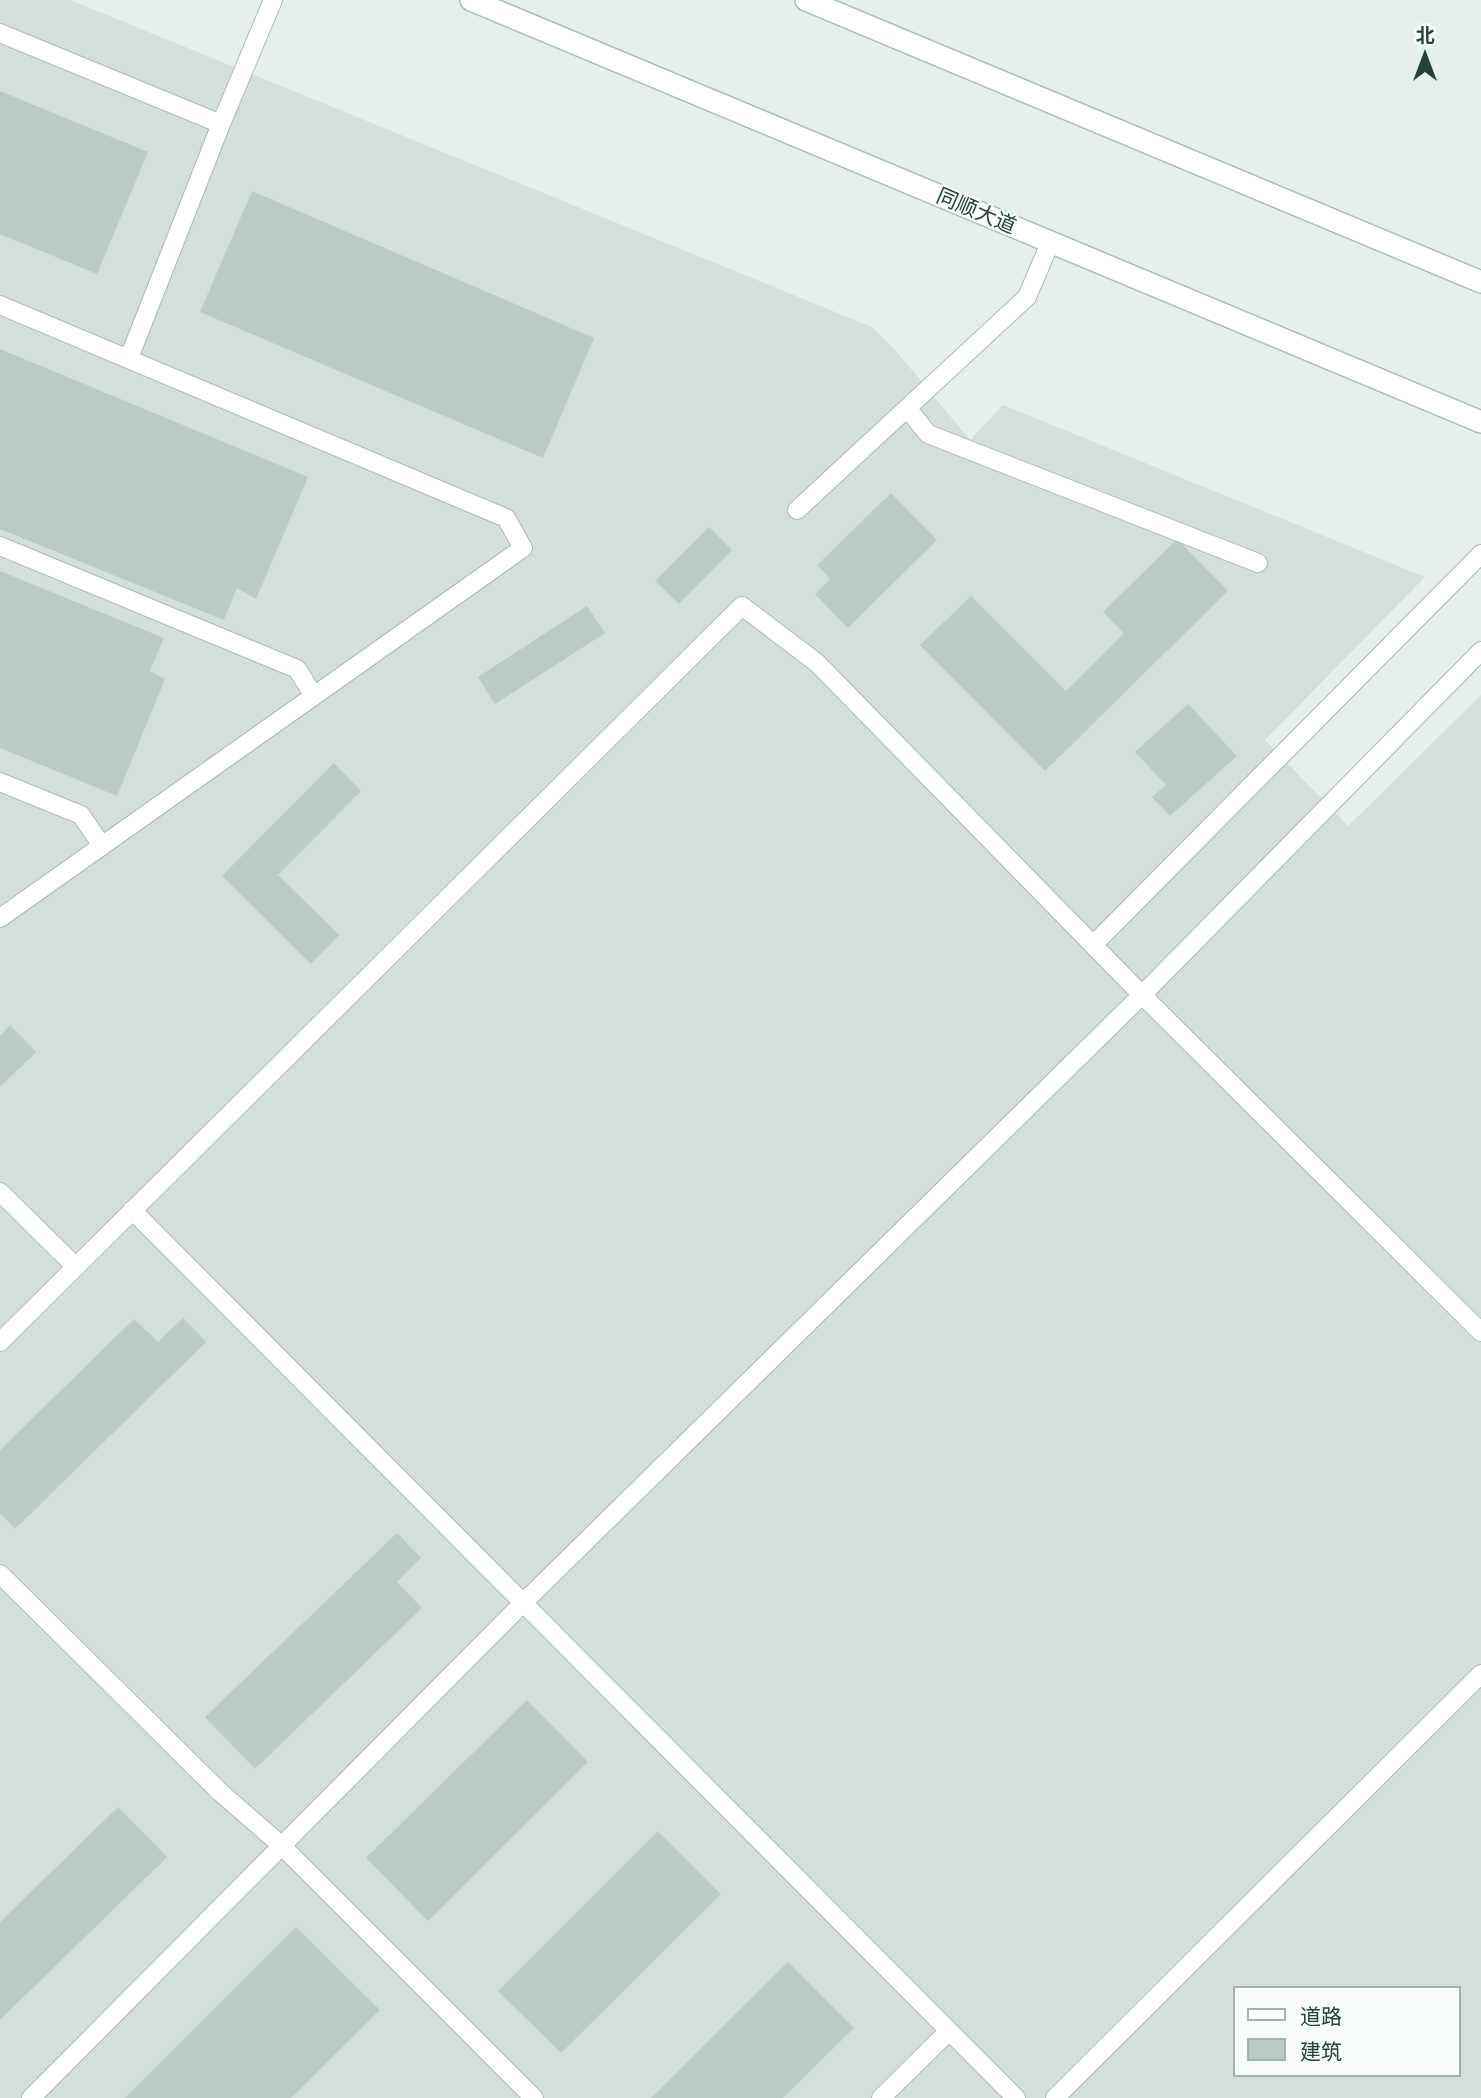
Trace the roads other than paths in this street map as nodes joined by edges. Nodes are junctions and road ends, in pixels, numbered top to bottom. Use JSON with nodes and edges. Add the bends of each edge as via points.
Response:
{"nodes":[{"id":1,"x":273,"y":0,"type":"edge"},
{"id":2,"x":471,"y":0,"type":"edge"},
{"id":3,"x":806,"y":0,"type":"edge"},
{"id":4,"x":0,"y":33,"type":"edge"},
{"id":5,"x":221,"y":124,"type":"junction"},
{"id":6,"x":1050,"y":243,"type":"junction"},
{"id":7,"x":1481,"y":282,"type":"edge"},
{"id":8,"x":0,"y":305,"type":"edge"},
{"id":9,"x":129,"y":358,"type":"junction"},
{"id":10,"x":907,"y":408,"type":"junction"},
{"id":11,"x":1481,"y":422,"type":"edge"},
{"id":12,"x":797,"y":510,"type":"dead end"},
{"id":13,"x":0,"y":546,"type":"edge"},
{"id":14,"x":1481,"y":554,"type":"edge"},
{"id":15,"x":1258,"y":563,"type":"dead end"},
{"id":16,"x":1481,"y":650,"type":"edge"},
{"id":17,"x":314,"y":696,"type":"junction"},
{"id":18,"x":0,"y":782,"type":"edge"},
{"id":19,"x":102,"y":846,"type":"junction"},
{"id":20,"x":0,"y":918,"type":"edge"},
{"id":21,"x":1093,"y":945,"type":"junction"},
{"id":22,"x":1142,"y":995,"type":"junction"},
{"id":23,"x":0,"y":1192,"type":"edge"},
{"id":24,"x":132,"y":1210,"type":"junction"},
{"id":25,"x":76,"y":1267,"type":"junction"},
{"id":26,"x":1481,"y":1332,"type":"edge"},
{"id":27,"x":0,"y":1342,"type":"edge"},
{"id":28,"x":0,"y":1574,"type":"edge"},
{"id":29,"x":523,"y":1603,"type":"junction"},
{"id":30,"x":1481,"y":1674,"type":"edge"},
{"id":31,"x":282,"y":1846,"type":"junction"},
{"id":32,"x":949,"y":2031,"type":"junction"},
{"id":33,"x":31,"y":2098,"type":"edge"},
{"id":34,"x":534,"y":2098,"type":"edge"},
{"id":35,"x":881,"y":2098,"type":"edge"},
{"id":36,"x":1016,"y":2098,"type":"edge"},
{"id":37,"x":1055,"y":2098,"type":"edge"}],
"edges":[{"from":1,"to":5,"type":"lane"},
{"from":2,"to":6,"type":"main road","name":"同顺大道"},
{"from":3,"to":7,"type":"main road"},
{"from":4,"to":5,"type":"lane"},
{"from":5,"to":9,"type":"lane"},
{"from":6,"to":10,"type":"lane","via":[[1027,297]]},
{"from":6,"to":11,"type":"main road","name":"同顺大道"},
{"from":8,"to":9,"type":"lane"},
{"from":9,"to":17,"type":"lane","via":[[506,518],[523,548]]},
{"from":10,"to":12,"type":"lane"},
{"from":10,"to":15,"type":"lane","via":[[928,434]]},
{"from":13,"to":17,"type":"lane","via":[[297,669]]},
{"from":14,"to":21,"type":"lane"},
{"from":16,"to":22,"type":"lane"},
{"from":17,"to":19,"type":"lane"},
{"from":18,"to":19,"type":"lane","via":[[81,815]]},
{"from":19,"to":20,"type":"lane"},
{"from":21,"to":22,"type":"lane"},
{"from":21,"to":24,"type":"lane","via":[[817,663],[742,606]]},
{"from":22,"to":26,"type":"lane"},
{"from":22,"to":29,"type":"lane"},
{"from":23,"to":25,"type":"lane"},
{"from":24,"to":25,"type":"lane"},
{"from":24,"to":29,"type":"lane"},
{"from":25,"to":27,"type":"lane"},
{"from":28,"to":31,"type":"lane","via":[[220,1792]]},
{"from":29,"to":31,"type":"lane"},
{"from":29,"to":32,"type":"lane"},
{"from":30,"to":37,"type":"lane"},
{"from":31,"to":33,"type":"lane"},
{"from":31,"to":34,"type":"lane"},
{"from":32,"to":35,"type":"lane"},
{"from":32,"to":36,"type":"lane"}]}
